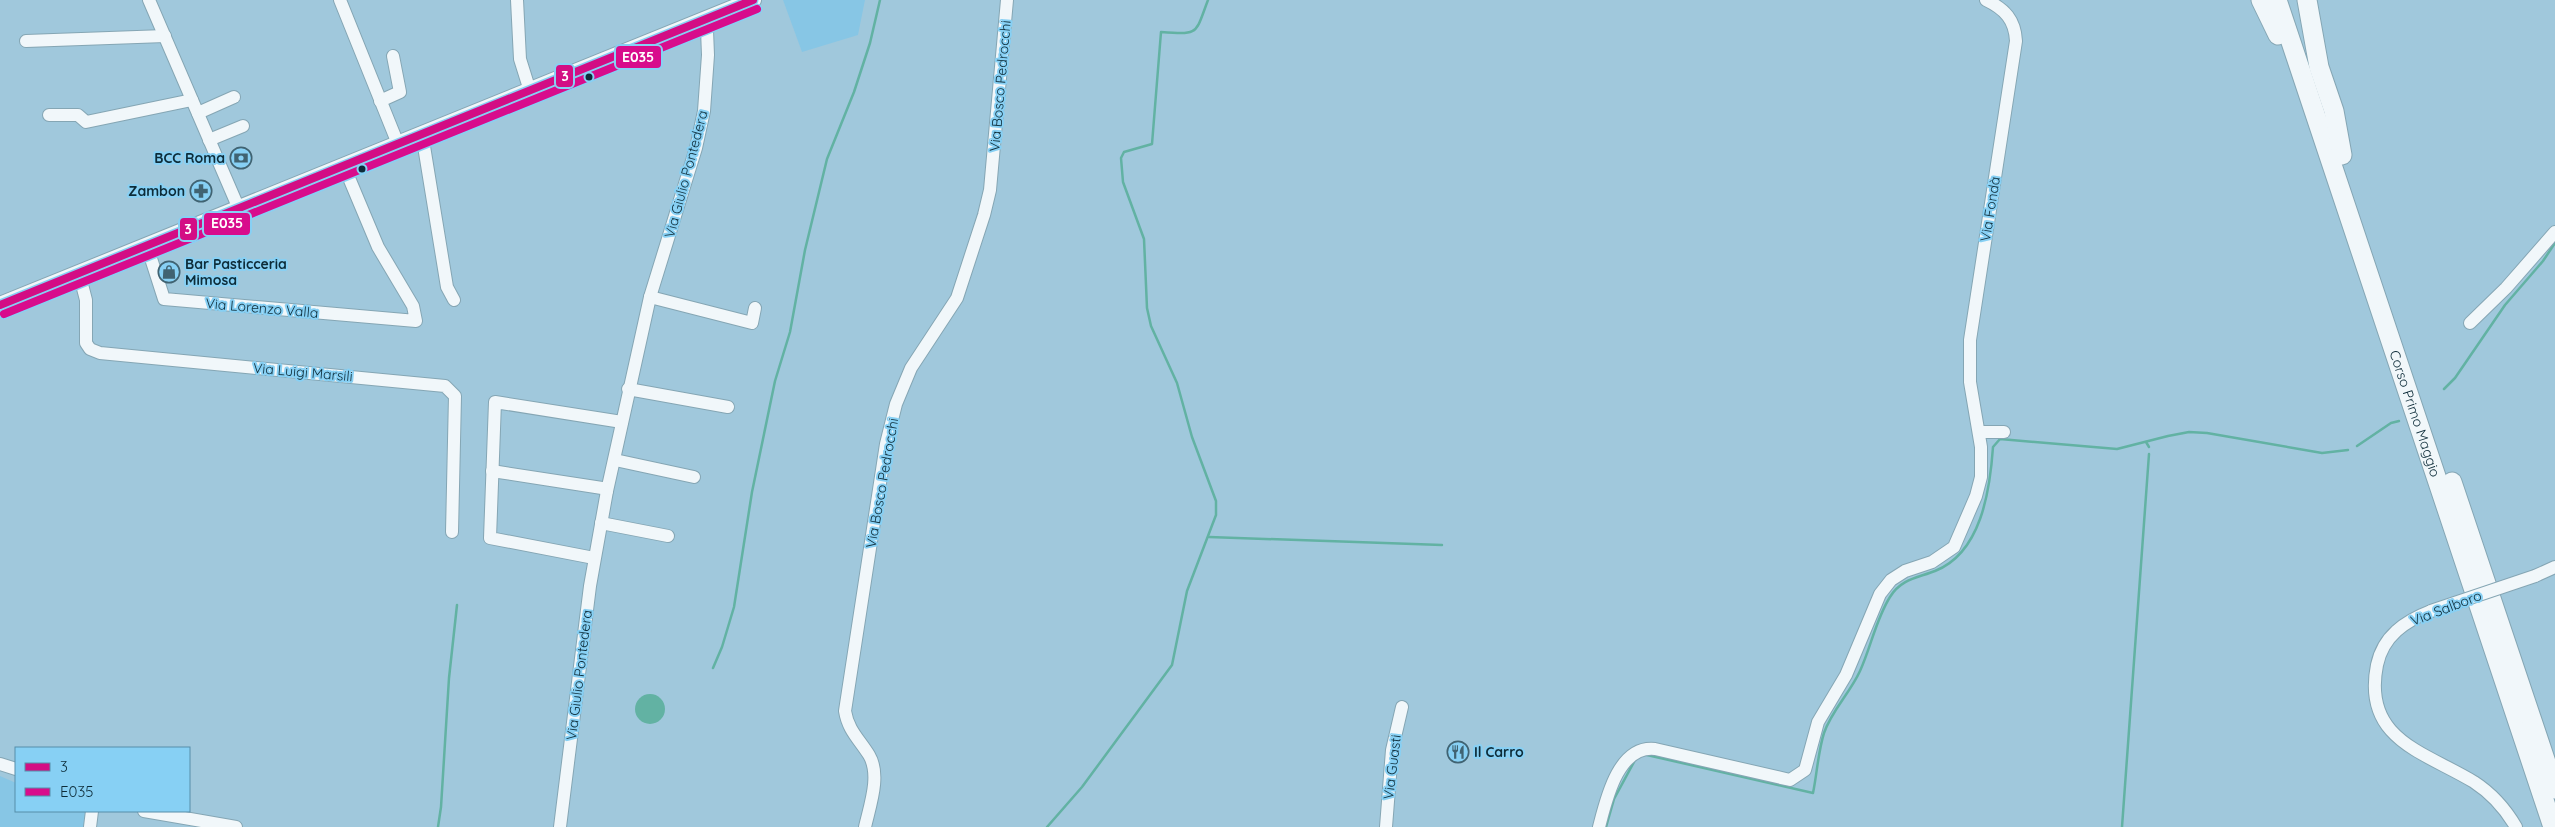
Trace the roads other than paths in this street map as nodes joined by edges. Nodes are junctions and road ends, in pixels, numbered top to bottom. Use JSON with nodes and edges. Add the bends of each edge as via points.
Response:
{"nodes":[{"id":1,"x":149,"y":0,"type":"edge"},
{"id":2,"x":340,"y":0,"type":"edge"},
{"id":3,"x":517,"y":0,"type":"edge"},
{"id":4,"x":752,"y":0,"type":"edge"},
{"id":5,"x":1006,"y":0,"type":"edge"},
{"id":6,"x":1986,"y":0,"type":"edge"},
{"id":7,"x":2261,"y":0,"type":"edge"},
{"id":8,"x":2277,"y":0,"type":"edge"},
{"id":9,"x":2290,"y":0,"type":"edge"},
{"id":10,"x":2307,"y":0,"type":"edge"},
{"id":11,"x":704,"y":20,"type":"junction"},
{"id":12,"x":165,"y":36,"type":"junction"},
{"id":13,"x":26,"y":41,"type":"dead end"},
{"id":14,"x":393,"y":56,"type":"dead end"},
{"id":15,"x":530,"y":91,"type":"junction"},
{"id":16,"x":234,"y":97,"type":"dead end"},
{"id":17,"x":192,"y":100,"type":"junction"},
{"id":18,"x":380,"y":101,"type":"junction"},
{"id":19,"x":198,"y":113,"type":"junction"},
{"id":20,"x":49,"y":115,"type":"dead end"},
{"id":21,"x":243,"y":126,"type":"dead end"},
{"id":22,"x":422,"y":134,"type":"junction"},
{"id":23,"x":209,"y":140,"type":"junction"},
{"id":24,"x":398,"y":144,"type":"junction"},
{"id":25,"x":2335,"y":155,"type":"junction"},
{"id":26,"x":344,"y":166,"type":"junction"},
{"id":27,"x":239,"y":209,"type":"junction"},
{"id":28,"x":2555,"y":232,"type":"edge"},
{"id":29,"x":147,"y":246,"type":"junction"},
{"id":30,"x":79,"y":273,"type":"junction"},
{"id":31,"x":650,"y":297,"type":"junction"},
{"id":32,"x":454,"y":300,"type":"dead end"},
{"id":33,"x":0,"y":306,"type":"edge"},
{"id":34,"x":755,"y":308,"type":"dead end"},
{"id":35,"x":2470,"y":323,"type":"dead end"},
{"id":36,"x":628,"y":389,"type":"junction"},
{"id":37,"x":728,"y":407,"type":"dead end"},
{"id":38,"x":622,"y":422,"type":"junction"},
{"id":39,"x":1980,"y":432,"type":"junction"},
{"id":40,"x":2004,"y":432,"type":"dead end"},
{"id":41,"x":614,"y":460,"type":"junction"},
{"id":42,"x":492,"y":471,"type":"junction"},
{"id":43,"x":694,"y":477,"type":"dead end"},
{"id":44,"x":607,"y":491,"type":"junction"},
{"id":45,"x":601,"y":523,"type":"junction"},
{"id":46,"x":452,"y":532,"type":"dead end"},
{"id":47,"x":668,"y":536,"type":"dead end"},
{"id":48,"x":594,"y":558,"type":"junction"},
{"id":49,"x":2555,"y":567,"type":"edge"},
{"id":50,"x":1402,"y":707,"type":"dead end"},
{"id":51,"x":2544,"y":758,"type":"junction"},
{"id":52,"x":0,"y":764,"type":"edge"},
{"id":53,"x":15,"y":769,"type":"edge"},
{"id":54,"x":2555,"y":774,"type":"edge"},
{"id":55,"x":2555,"y":789,"type":"edge"},
{"id":56,"x":92,"y":812,"type":"edge"},
{"id":57,"x":150,"y":812,"type":"edge"},
{"id":58,"x":2551,"y":824,"type":"edge"},
{"id":59,"x":90,"y":827,"type":"edge"},
{"id":60,"x":236,"y":827,"type":"edge"},
{"id":61,"x":560,"y":827,"type":"edge"},
{"id":62,"x":865,"y":827,"type":"edge"},
{"id":63,"x":1386,"y":827,"type":"edge"},
{"id":64,"x":1598,"y":827,"type":"edge"},
{"id":65,"x":2516,"y":827,"type":"edge"}],
"edges":[{"from":1,"to":12,"type":"street"},
{"from":2,"to":18,"type":"street"},
{"from":3,"to":15,"type":"street","via":[[520,59]]},
{"from":4,"to":11,"type":"main road"},
{"from":5,"to":62,"type":"street","name":"Via Bosco Pedrocchi","via":[[990,190],[984,215],[957,298],[911,368],[896,404],[886,444],[845,711],[847,724],[869,755],[874,769]]},
{"from":6,"to":39,"type":"street","name":"Via Fondà","via":[[2007,14],[2015,26],[2016,41],[1970,340],[1970,382]]},
{"from":7,"to":25,"type":"highway"},
{"from":8,"to":25,"type":"highway","name":"Corso Primo Maggio"},
{"from":9,"to":25,"type":"highway","name":"Corso Primo Maggio"},
{"from":10,"to":25,"type":"highway","via":[[2320,67],[2334,111]]},
{"from":11,"to":15,"type":"main road"},
{"from":11,"to":31,"type":"street","name":"Via Giulio Pontedera","via":[[708,41],[704,110],[696,148]]},
{"from":12,"to":13,"type":"street"},
{"from":12,"to":17,"type":"street"},
{"from":14,"to":18,"type":"street","via":[[400,92]]},
{"from":15,"to":22,"type":"main road"},
{"from":16,"to":19,"type":"street"},
{"from":17,"to":19,"type":"street"},
{"from":17,"to":20,"type":"street","via":[[86,122],[78,115]]},
{"from":18,"to":24,"type":"street"},
{"from":19,"to":23,"type":"street"},
{"from":21,"to":23,"type":"street"},
{"from":22,"to":24,"type":"main road"},
{"from":22,"to":32,"type":"street","via":[[447,287]]},
{"from":23,"to":27,"type":"street"},
{"from":24,"to":26,"type":"main road"},
{"from":25,"to":51,"type":"highway","name":"Corso Primo Maggio"},
{"from":25,"to":58,"type":"highway","name":"Corso Primo Maggio"},
{"from":26,"to":27,"type":"main road"},
{"from":26,"to":29,"type":"street","name":"Via Lorenzo Valla","via":[[378,247],[413,306],[416,321],[164,299]]},
{"from":27,"to":29,"type":"main road"},
{"from":28,"to":35,"type":"street"},
{"from":29,"to":30,"type":"main road"},
{"from":30,"to":33,"type":"main road"},
{"from":30,"to":46,"type":"street","name":"Via Luigi Marsili","via":[[86,300],[86,343],[90,349],[100,353],[445,386],[455,396]]},
{"from":31,"to":34,"type":"street","via":[[752,323]]},
{"from":31,"to":36,"type":"street","name":"Via Giulio Pontedera"},
{"from":36,"to":37,"type":"street"},
{"from":36,"to":38,"type":"street","name":"Via Giulio Pontedera"},
{"from":38,"to":41,"type":"street","name":"Via Giulio Pontedera"},
{"from":38,"to":42,"type":"street","via":[[495,402]]},
{"from":39,"to":40,"type":"street"},
{"from":39,"to":64,"type":"street","name":"Via Fondà","via":[[1979,486],[1958,540],[1944,555],[1891,580],[1880,594],[1846,675],[1818,722],[1805,770],[1790,780],[1644,749],[1627,760],[1615,778]]},
{"from":41,"to":43,"type":"street"},
{"from":41,"to":44,"type":"street","name":"Via Giulio Pontedera"},
{"from":42,"to":44,"type":"street"},
{"from":42,"to":48,"type":"street","via":[[490,538]]},
{"from":44,"to":45,"type":"street","name":"Via Giulio Pontedera"},
{"from":45,"to":47,"type":"street"},
{"from":45,"to":48,"type":"street","name":"Via Giulio Pontedera"},
{"from":48,"to":61,"type":"street","name":"Via Giulio Pontedera"},
{"from":49,"to":65,"type":"street","name":"Via Salboro","bridge":true,"via":[[2406,622],[2383,648],[2374,680],[2380,715],[2394,734],[2412,750],[2487,791]]},
{"from":50,"to":63,"type":"street","name":"Via Guasti","via":[[1392,750]]},
{"from":51,"to":54,"type":"highway"},
{"from":51,"to":55,"type":"highway","name":"Corso Primo Maggio"},
{"from":52,"to":53,"type":"street"},
{"from":56,"to":59,"type":"street"},
{"from":57,"to":60,"type":"street"}]}
